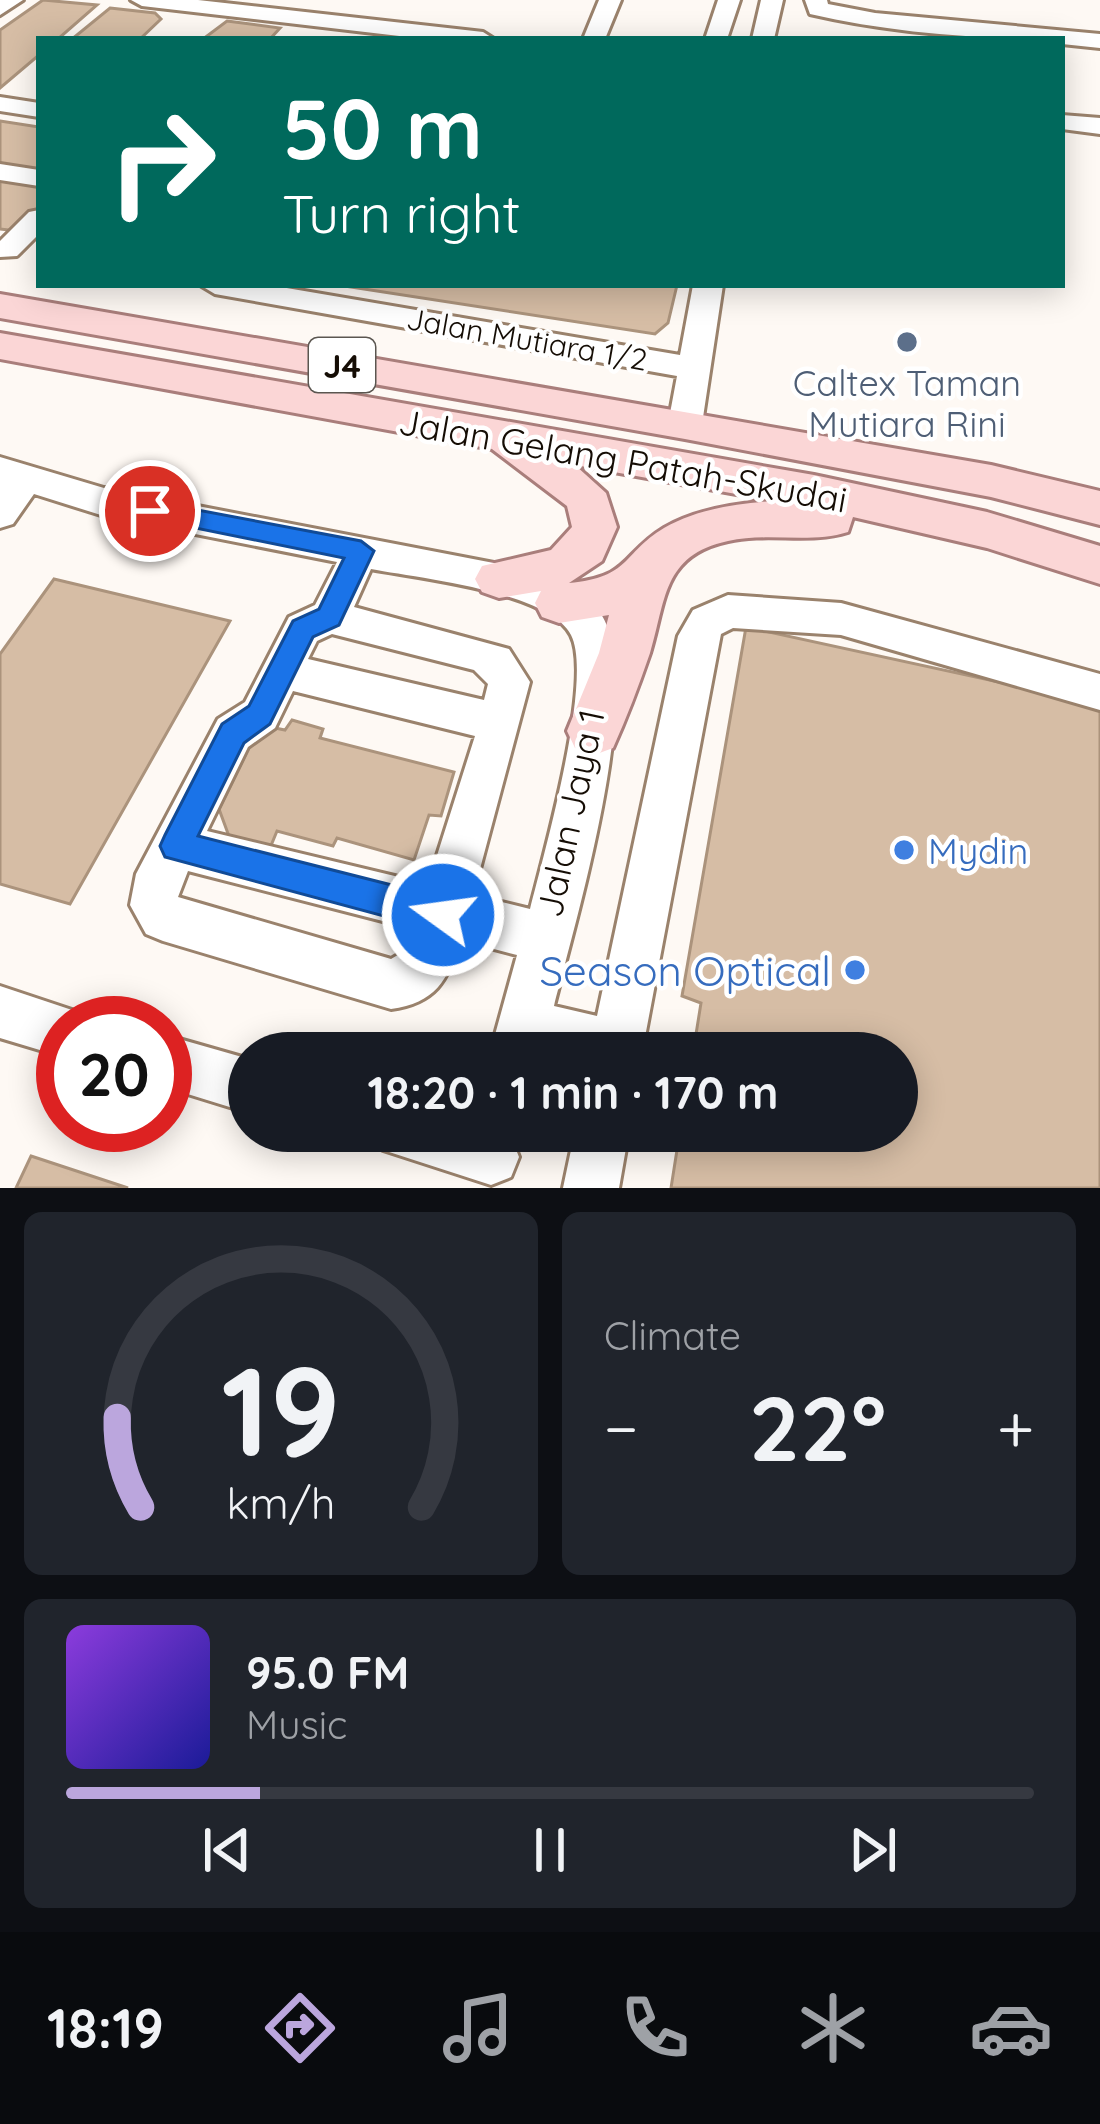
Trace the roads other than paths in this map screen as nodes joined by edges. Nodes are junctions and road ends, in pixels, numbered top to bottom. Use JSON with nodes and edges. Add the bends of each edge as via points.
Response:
{"nodes":[{"id":1,"x":12,"y":0,"type":"edge"},
{"id":2,"x":142,"y":0,"type":"edge"},
{"id":3,"x":610,"y":0,"type":"edge"},
{"id":4,"x":729,"y":0,"type":"edge"},
{"id":5,"x":772,"y":0,"type":"edge"},
{"id":6,"x":963,"y":0,"type":"edge"},
{"id":7,"x":823,"y":6,"type":"edge"},
{"id":8,"x":0,"y":9,"type":"edge"},
{"id":9,"x":965,"y":28,"type":"junction"},
{"id":10,"x":874,"y":30,"type":"edge"},
{"id":11,"x":394,"y":35,"type":"edge"},
{"id":12,"x":594,"y":36,"type":"edge"},
{"id":13,"x":717,"y":36,"type":"edge"},
{"id":14,"x":763,"y":36,"type":"edge"},
{"id":15,"x":1048,"y":36,"type":"edge"},
{"id":16,"x":1065,"y":38,"type":"edge"},
{"id":17,"x":1100,"y":41,"type":"edge"},
{"id":18,"x":0,"y":104,"type":"edge"},
{"id":19,"x":36,"y":110,"type":"edge"},
{"id":20,"x":1065,"y":122,"type":"edge"},
{"id":21,"x":1100,"y":126,"type":"edge"},
{"id":22,"x":0,"y":172,"type":"edge"},
{"id":23,"x":36,"y":178,"type":"edge"},
{"id":24,"x":36,"y":221,"type":"edge"},
{"id":25,"x":4,"y":250,"type":"edge"},
{"id":26,"x":36,"y":255,"type":"edge"},
{"id":27,"x":255,"y":288,"type":"edge"},
{"id":28,"x":708,"y":288,"type":"edge"},
{"id":29,"x":308,"y":292,"type":"edge"},
{"id":30,"x":0,"y":306,"type":"edge"},
{"id":31,"x":0,"y":346,"type":"edge"},
{"id":32,"x":697,"y":369,"type":"junction"},
{"id":33,"x":685,"y":424,"type":"junction"},
{"id":34,"x":494,"y":435,"type":"junction"},
{"id":35,"x":14,"y":473,"type":"edge"},
{"id":36,"x":1100,"y":508,"type":"edge"},
{"id":37,"x":0,"y":514,"type":"edge"},
{"id":38,"x":987,"y":530,"type":"junction"},
{"id":39,"x":361,"y":551,"type":"junction"},
{"id":40,"x":1100,"y":565,"type":"edge"},
{"id":41,"x":499,"y":579,"type":"junction"},
{"id":42,"x":643,"y":580,"type":"junction"},
{"id":43,"x":559,"y":603,"type":"junction"},
{"id":44,"x":329,"y":617,"type":"junction"},
{"id":45,"x":282,"y":671,"type":"junction"},
{"id":46,"x":1100,"y":692,"type":"edge"},
{"id":47,"x":500,"y":723,"type":"junction"},
{"id":48,"x":594,"y":731,"type":"junction"},
{"id":49,"x":176,"y":846,"type":"junction"},
{"id":50,"x":443,"y":915,"type":"junction"},
{"id":51,"x":544,"y":937,"type":"junction"},
{"id":52,"x":0,"y":1012,"type":"edge"},
{"id":53,"x":36,"y":1023,"type":"edge"},
{"id":54,"x":522,"y":1032,"type":"edge"},
{"id":55,"x":621,"y":1032,"type":"edge"},
{"id":56,"x":192,"y":1069,"type":"edge"},
{"id":57,"x":228,"y":1080,"type":"edge"},
{"id":58,"x":598,"y":1152,"type":"edge"},
{"id":59,"x":591,"y":1188,"type":"edge"}],
"edges":[{"from":1,"to":8,"type":"street"},
{"from":2,"to":11,"type":"street","via":[[205,16]]},
{"from":3,"to":12,"type":"street"},
{"from":4,"to":13,"type":"street"},
{"from":5,"to":14,"type":"street"},
{"from":6,"to":9,"type":"street"},
{"from":7,"to":10,"type":"street"},
{"from":9,"to":10,"type":"street"},
{"from":9,"to":15,"type":"street"},
{"from":16,"to":17,"type":"street"},
{"from":18,"to":19,"type":"street"},
{"from":20,"to":21,"type":"street"},
{"from":22,"to":23,"type":"street"},
{"from":24,"to":25,"type":"street"},
{"from":25,"to":26,"type":"street"},
{"from":27,"to":29,"type":"street","name":"Jalan Mutiara 1/2"},
{"from":28,"to":32,"type":"street","name":"Jalan Mutiara 1/2"},
{"from":29,"to":32,"type":"street","name":"Jalan Mutiara 1/2"},
{"from":30,"to":33,"type":"main road","name":"Jalan Gelang Patah-Skudai","number":"J4"},
{"from":31,"to":34,"type":"main road","name":"Jalan Gelang Patah-Skudai","number":"J4"},
{"from":32,"to":33,"type":"street","name":"Jalan Mutiara 1/2"},
{"from":33,"to":36,"type":"main road","name":"Jalan Gelang Patah-Skudai","number":"J4"},
{"from":34,"to":38,"type":"main road","name":"Jalan Gelang Patah-Skudai","number":"J4"},
{"from":34,"to":41,"type":"main road","via":[[580,491],[595,514],[595,529],[573,561]]},
{"from":35,"to":37,"type":"street"},
{"from":35,"to":39,"type":"street","via":[[104,502]]},
{"from":38,"to":40,"type":"main road","name":"Jalan Gelang Patah-Skudai","number":"J4"},
{"from":38,"to":42,"type":"main road","via":[[782,517],[728,522],[688,537]]},
{"from":39,"to":41,"type":"street"},
{"from":39,"to":44,"type":"street"},
{"from":41,"to":43,"type":"street"},
{"from":42,"to":43,"type":"main road","via":[[595,600]]},
{"from":42,"to":48,"type":"main road"},
{"from":43,"to":48,"type":"street","name":"Jalan Jaya 1","via":[[594,642]]},
{"from":44,"to":45,"type":"street","via":[[303,629]]},
{"from":44,"to":47,"type":"street","via":[[495,661],[509,682]]},
{"from":45,"to":47,"type":"street"},
{"from":45,"to":49,"type":"street","via":[[260,715],[233,733]]},
{"from":46,"to":55,"type":"street","via":[[841,620],[728,610],[707,622],[698,635]]},
{"from":47,"to":50,"type":"street"},
{"from":48,"to":51,"type":"street","name":"Jalan Jaya 1"},
{"from":49,"to":50,"type":"street"},
{"from":49,"to":50,"type":"street","via":[[153,891],[163,917],[391,984],[411,981],[428,964]]},
{"from":50,"to":51,"type":"street"},
{"from":51,"to":54,"type":"street","name":"Jalan Jaya 1"},
{"from":52,"to":53,"type":"street"},
{"from":56,"to":57,"type":"street"},
{"from":58,"to":59,"type":"street"}]}
